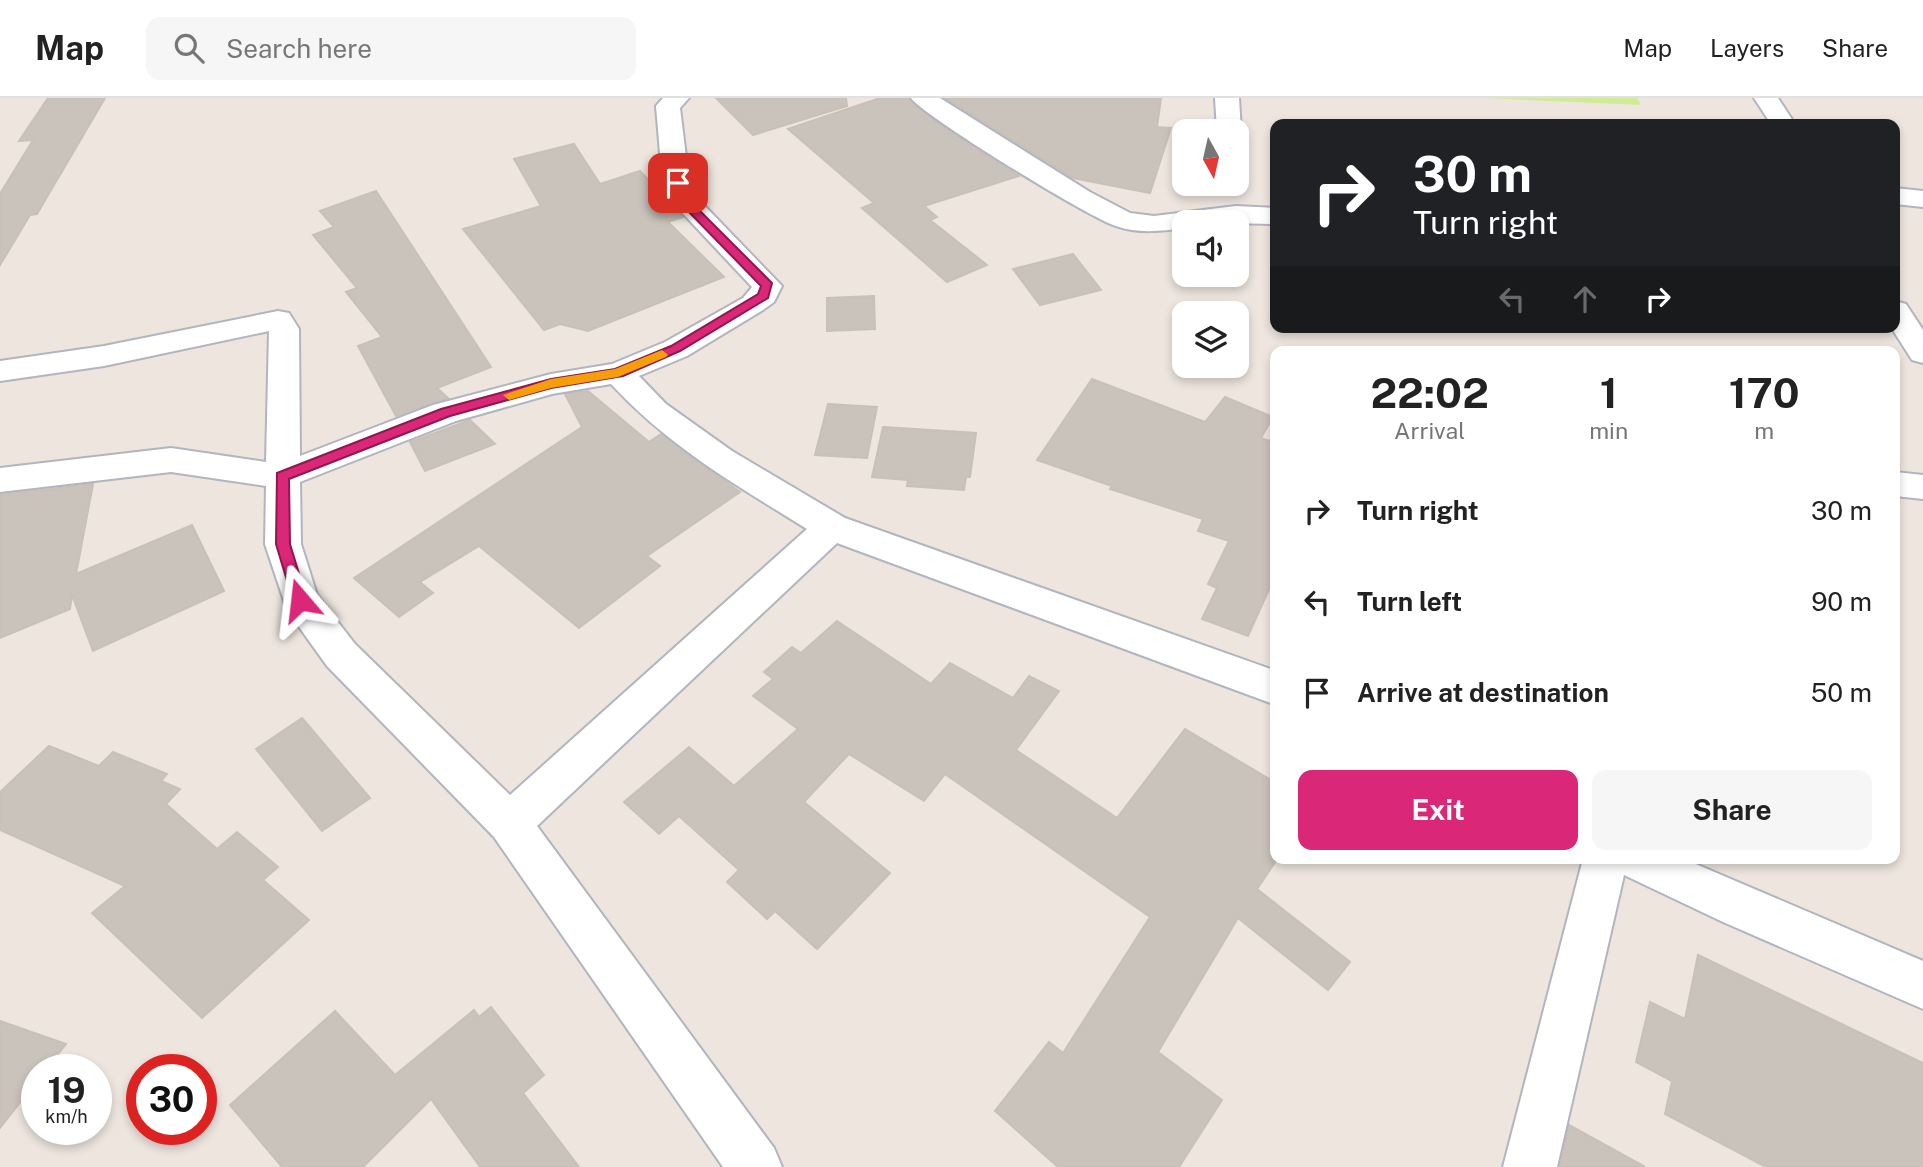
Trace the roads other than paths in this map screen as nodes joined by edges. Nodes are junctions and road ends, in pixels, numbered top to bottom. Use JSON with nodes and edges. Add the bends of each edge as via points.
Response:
{"nodes":[{"id":1,"x":677,"y":98,"type":"edge"},
{"id":2,"x":923,"y":98,"type":"edge"},
{"id":3,"x":1227,"y":98,"type":"edge"},
{"id":4,"x":1766,"y":98,"type":"edge"},
{"id":5,"x":1228,"y":119,"type":"edge"},
{"id":6,"x":1780,"y":119,"type":"edge"},
{"id":7,"x":1900,"y":197,"type":"edge"},
{"id":8,"x":1923,"y":200,"type":"edge"},
{"id":9,"x":1249,"y":215,"type":"edge"},
{"id":10,"x":1270,"y":216,"type":"edge"},
{"id":11,"x":1172,"y":223,"type":"edge"},
{"id":12,"x":1900,"y":318,"type":"edge"},
{"id":13,"x":1923,"y":353,"type":"edge"},
{"id":14,"x":0,"y":372,"type":"edge"},
{"id":15,"x":618,"y":373,"type":"junction"},
{"id":16,"x":282,"y":477,"type":"junction"},
{"id":17,"x":0,"y":480,"type":"edge"},
{"id":18,"x":1900,"y":484,"type":"edge"},
{"id":19,"x":1923,"y":486,"type":"edge"},
{"id":20,"x":832,"y":527,"type":"junction"},
{"id":21,"x":1270,"y":686,"type":"edge"},
{"id":22,"x":509,"y":823,"type":"junction"},
{"id":23,"x":1604,"y":864,"type":"edge"},
{"id":24,"x":1647,"y":864,"type":"edge"},
{"id":25,"x":1923,"y":985,"type":"edge"},
{"id":26,"x":754,"y":1167,"type":"edge"},
{"id":27,"x":1530,"y":1167,"type":"edge"}],
"edges":[{"from":1,"to":15,"type":"street","via":[[668,106],[671,147],[687,204],[768,286],[753,304],[676,349]]},
{"from":2,"to":11,"type":"street","via":[[1124,220]]},
{"from":3,"to":5,"type":"street"},
{"from":4,"to":6,"type":"street"},
{"from":7,"to":8,"type":"street"},
{"from":9,"to":10,"type":"street"},
{"from":12,"to":13,"type":"street"},
{"from":14,"to":16,"type":"street","via":[[278,320],[284,329]]},
{"from":15,"to":16,"type":"street","via":[[551,384],[445,413]]},
{"from":15,"to":20,"type":"street","via":[[655,412]]},
{"from":16,"to":17,"type":"street","via":[[171,460]]},
{"from":16,"to":22,"type":"street","via":[[283,544],[300,600],[341,655]]},
{"from":18,"to":19,"type":"street"},
{"from":20,"to":21,"type":"street"},
{"from":20,"to":22,"type":"street"},
{"from":22,"to":26,"type":"street"},
{"from":23,"to":27,"type":"street"},
{"from":24,"to":25,"type":"street"}]}
